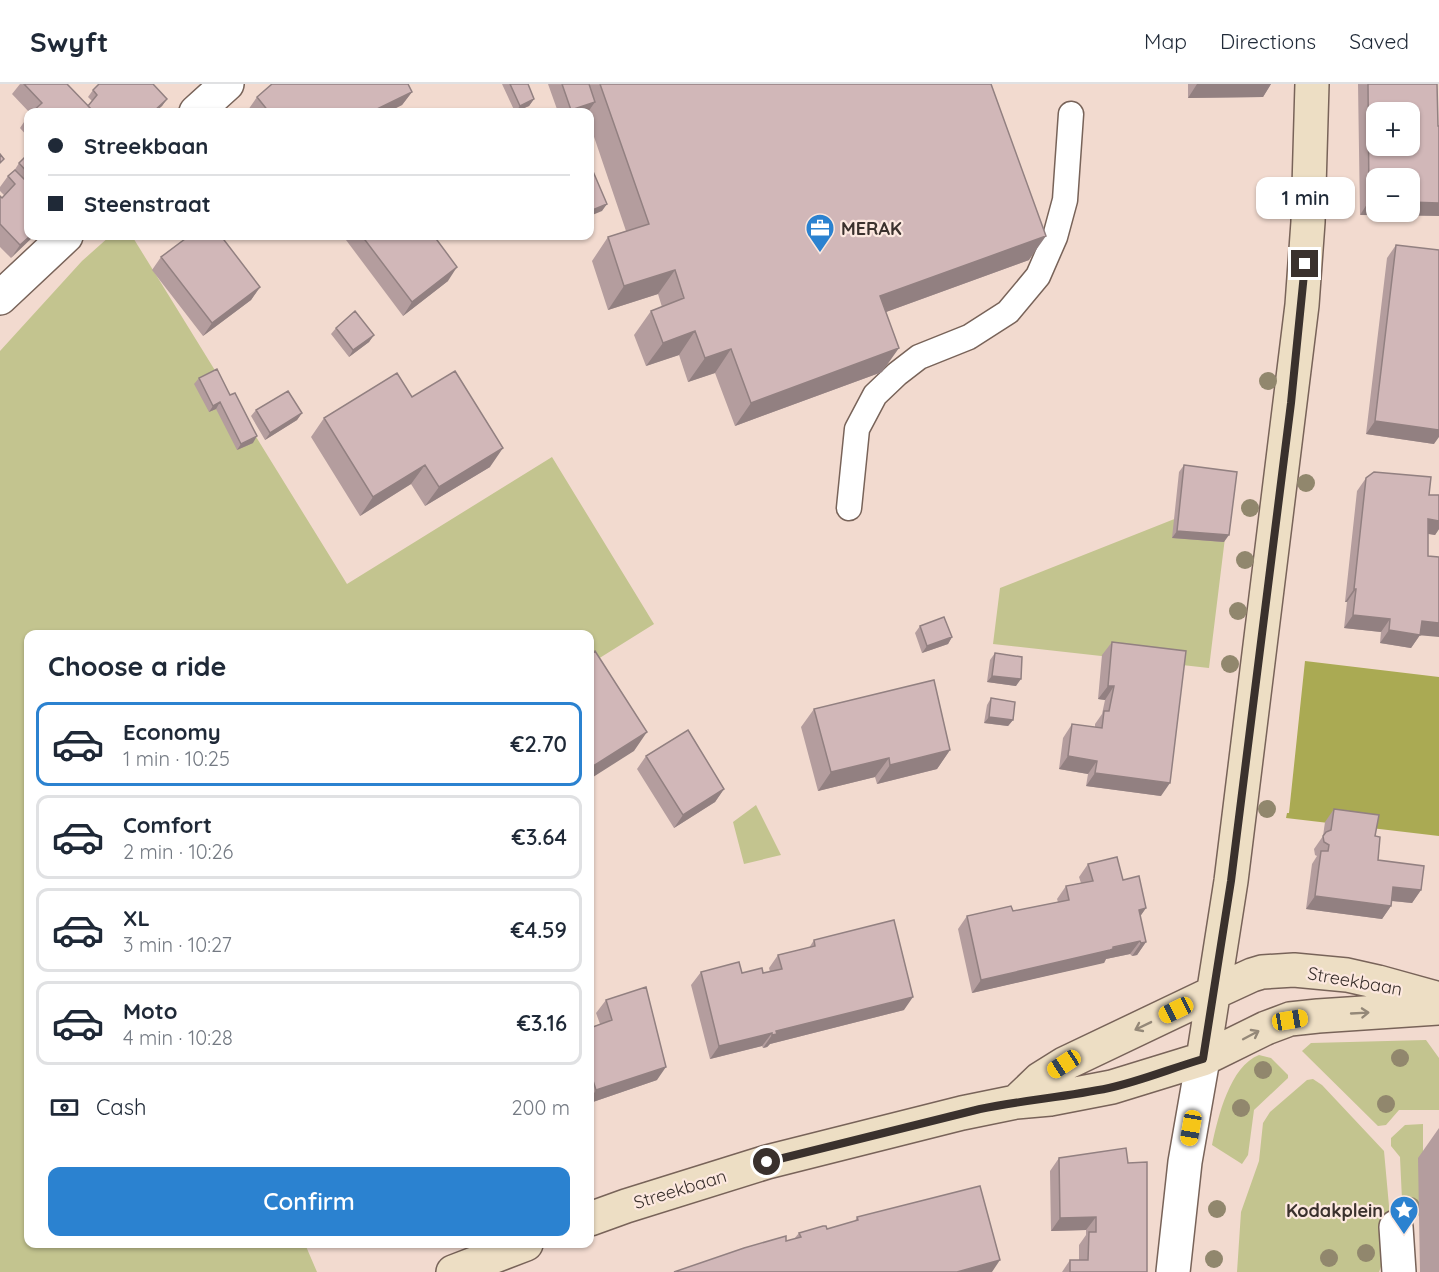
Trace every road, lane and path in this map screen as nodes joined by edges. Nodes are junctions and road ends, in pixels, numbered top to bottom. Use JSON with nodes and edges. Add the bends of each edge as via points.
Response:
{"nodes":[{"id":1,"x":227,"y":84,"type":"edge"},
{"id":2,"x":1312,"y":84,"type":"edge"},
{"id":3,"x":200,"y":108,"type":"edge"},
{"id":4,"x":1071,"y":114,"type":"dead end"},
{"id":5,"x":62,"y":240,"type":"edge"},
{"id":6,"x":0,"y":298,"type":"edge"},
{"id":7,"x":849,"y":508,"type":"dead end"},
{"id":8,"x":1215,"y":992,"type":"junction"},
{"id":9,"x":1439,"y":999,"type":"edge"},
{"id":10,"x":1439,"y":1008,"type":"edge"},
{"id":11,"x":1203,"y":1059,"type":"junction"},
{"id":12,"x":1016,"y":1102,"type":"junction"},
{"id":13,"x":594,"y":1218,"type":"edge"},
{"id":14,"x":1396,"y":1227,"type":"dead end"},
{"id":15,"x":515,"y":1248,"type":"edge"},
{"id":16,"x":453,"y":1272,"type":"edge"},
{"id":17,"x":1173,"y":1272,"type":"edge"},
{"id":18,"x":1399,"y":1272,"type":"edge"}],
"edges":[{"from":1,"to":3,"type":"street"},
{"from":2,"to":8,"type":"street","via":[[1302,305]]},
{"from":4,"to":7,"type":"lane","via":[[1065,200],[1038,276],[1008,312],[969,337],[919,357],[875,395],[857,429]]},
{"from":5,"to":6,"type":"street"},
{"from":8,"to":9,"type":"street","name":"Streekbaan","via":[[1252,975],[1294,970],[1347,975]]},
{"from":8,"to":11,"type":"street"},
{"from":8,"to":12,"type":"street","name":"Streekbaan","one_way":true,"via":[[1064,1064],[1040,1079]]},
{"from":11,"to":10,"type":"street","name":"Streekbaan","one_way":true,"via":[[1290,1020]]},
{"from":11,"to":12,"type":"street","name":"Streekbaan","via":[[1112,1087]]},
{"from":11,"to":17,"type":"street","via":[[1185,1162]]},
{"from":12,"to":13,"type":"street","name":"Streekbaan","via":[[767,1162]]},
{"from":14,"to":18,"type":"street"},
{"from":15,"to":16,"type":"street"}]}
